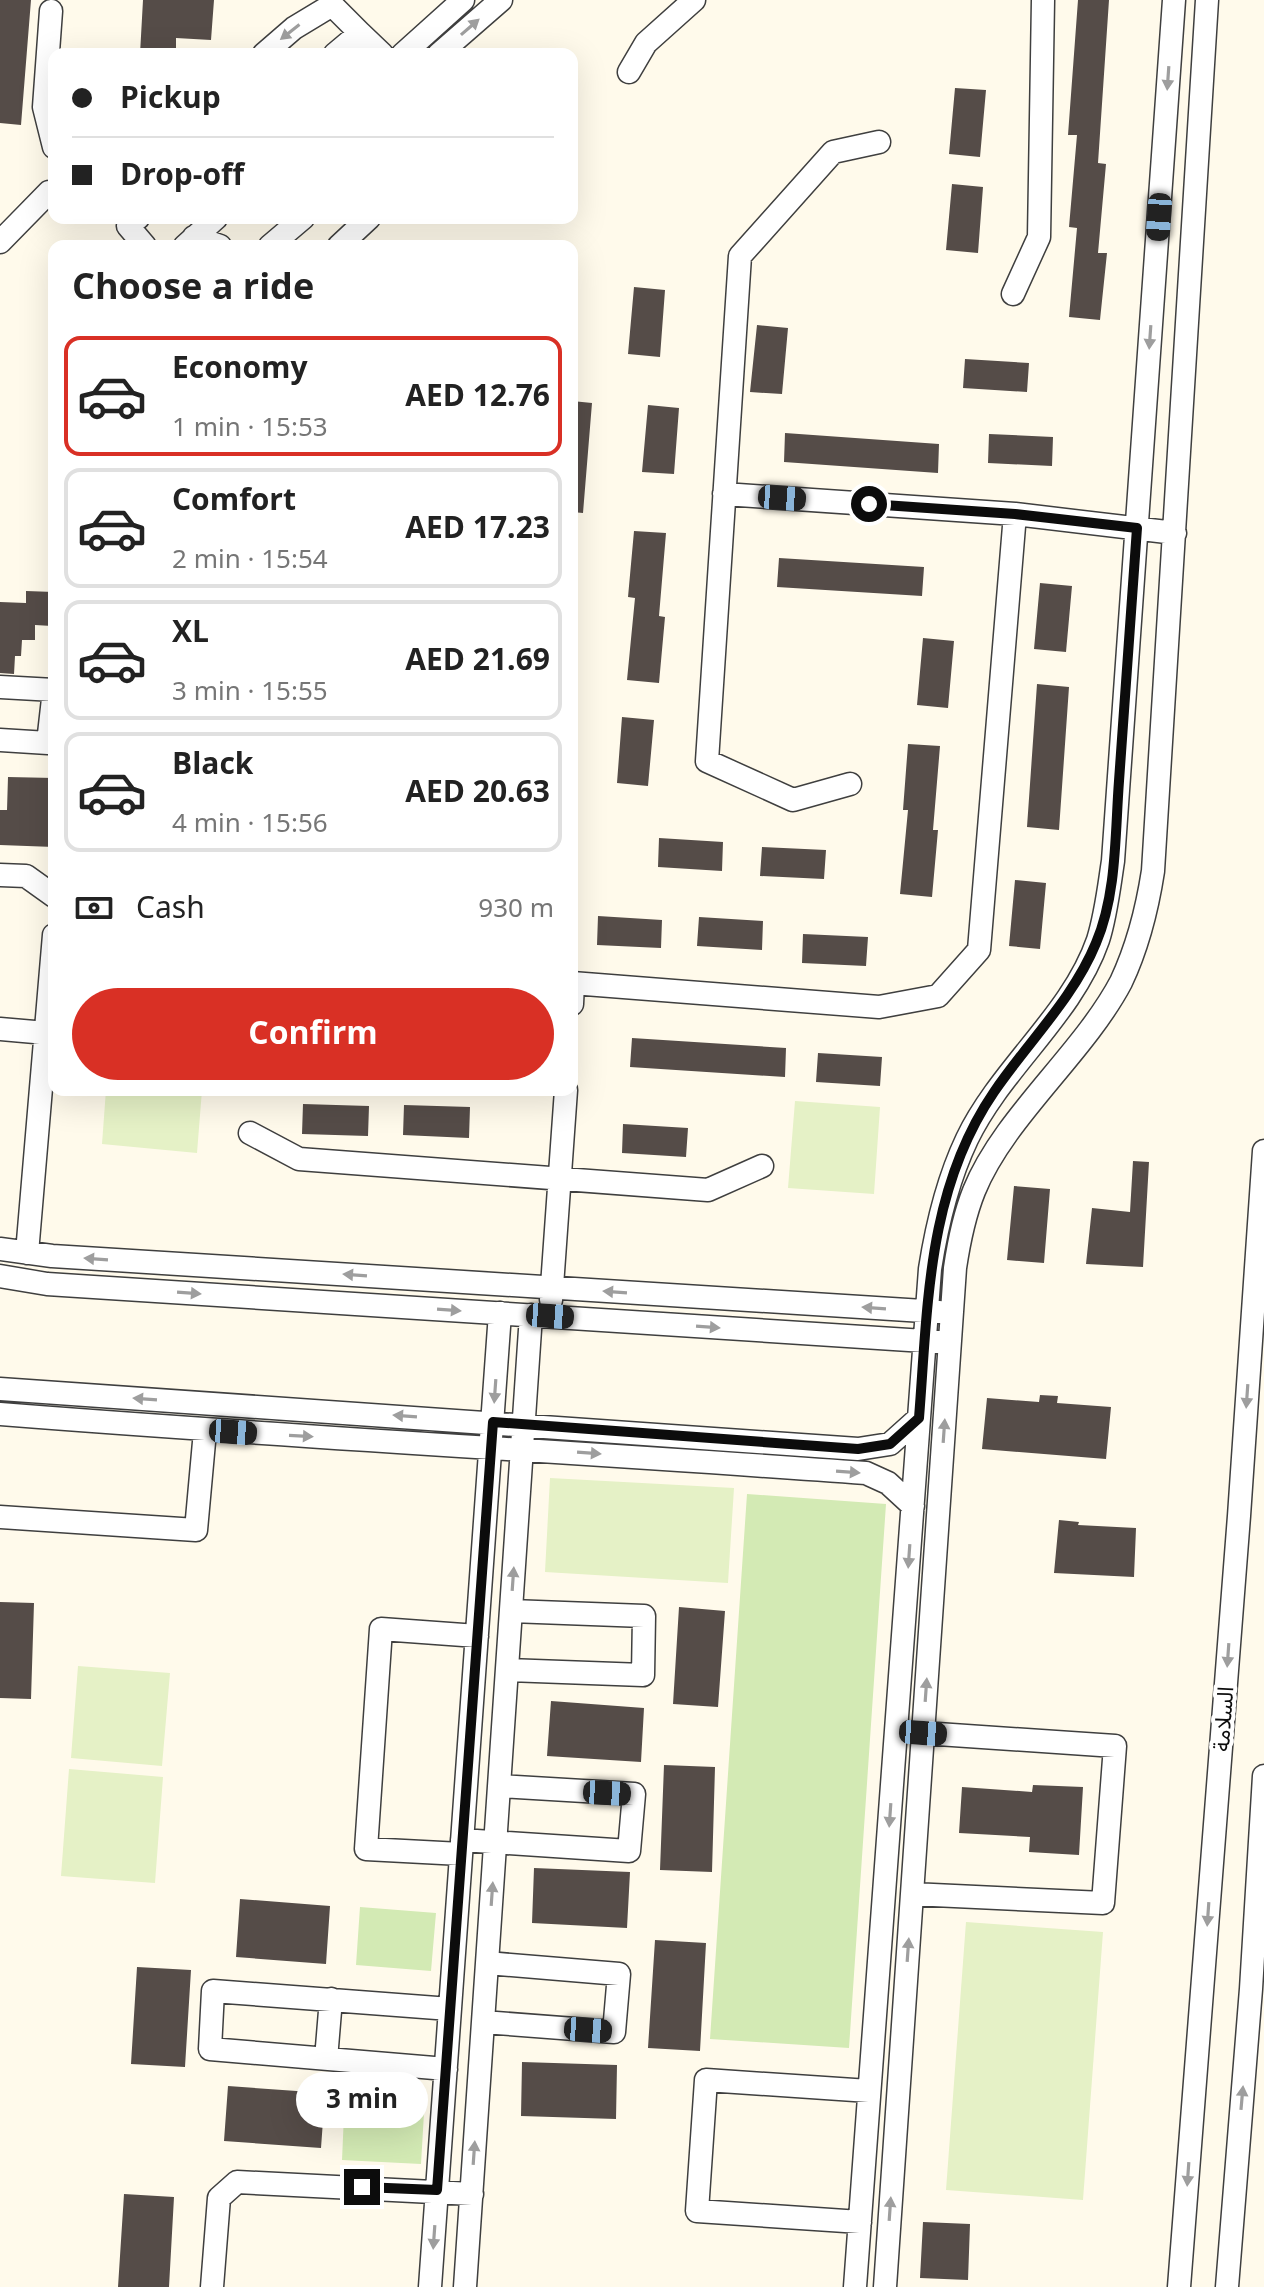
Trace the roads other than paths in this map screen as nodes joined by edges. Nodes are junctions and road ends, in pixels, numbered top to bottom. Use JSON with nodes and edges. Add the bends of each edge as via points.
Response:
{"nodes":[{"id":1,"x":463,"y":0,"type":"edge"},
{"id":2,"x":501,"y":0,"type":"edge"},
{"id":3,"x":694,"y":0,"type":"edge"},
{"id":4,"x":1043,"y":0,"type":"edge"},
{"id":5,"x":1174,"y":0,"type":"edge"},
{"id":6,"x":1207,"y":0,"type":"edge"},
{"id":7,"x":51,"y":11,"type":"dead end"},
{"id":8,"x":360,"y":33,"type":"junction"},
{"id":9,"x":48,"y":48,"type":"edge"},
{"id":10,"x":271,"y":48,"type":"edge"},
{"id":11,"x":342,"y":48,"type":"edge"},
{"id":12,"x":376,"y":48,"type":"edge"},
{"id":13,"x":410,"y":48,"type":"edge"},
{"id":14,"x":446,"y":48,"type":"edge"},
{"id":15,"x":48,"y":52,"type":"edge"},
{"id":16,"x":629,"y":72,"type":"dead end"},
{"id":17,"x":48,"y":123,"type":"edge"},
{"id":18,"x":879,"y":142,"type":"dead end"},
{"id":19,"x":48,"y":193,"type":"edge"},
{"id":20,"x":210,"y":224,"type":"edge"},
{"id":21,"x":296,"y":224,"type":"edge"},
{"id":22,"x":363,"y":224,"type":"edge"},
{"id":23,"x":192,"y":240,"type":"edge"},
{"id":24,"x":277,"y":240,"type":"edge"},
{"id":25,"x":345,"y":240,"type":"edge"},
{"id":26,"x":0,"y":242,"type":"edge"},
{"id":27,"x":1013,"y":294,"type":"dead end"},
{"id":28,"x":724,"y":494,"type":"junction"},
{"id":29,"x":1015,"y":514,"type":"junction"},
{"id":30,"x":1137,"y":528,"type":"junction"},
{"id":31,"x":1175,"y":533,"type":"junction"},
{"id":32,"x":0,"y":687,"type":"edge"},
{"id":33,"x":48,"y":690,"type":"edge"},
{"id":34,"x":0,"y":740,"type":"edge"},
{"id":35,"x":48,"y":743,"type":"edge"},
{"id":36,"x":850,"y":784,"type":"dead end"},
{"id":37,"x":0,"y":875,"type":"edge"},
{"id":38,"x":48,"y":892,"type":"edge"},
{"id":39,"x":578,"y":990,"type":"edge"},
{"id":40,"x":48,"y":1008,"type":"edge"},
{"id":41,"x":0,"y":1029,"type":"edge"},
{"id":42,"x":46,"y":1033,"type":"junction"},
{"id":43,"x":566,"y":1096,"type":"edge"},
{"id":44,"x":250,"y":1133,"type":"dead end"},
{"id":45,"x":1264,"y":1151,"type":"edge"},
{"id":46,"x":762,"y":1166,"type":"dead end"},
{"id":47,"x":560,"y":1177,"type":"junction"},
{"id":48,"x":0,"y":1249,"type":"edge"},
{"id":49,"x":27,"y":1253,"type":"junction"},
{"id":50,"x":0,"y":1276,"type":"edge"},
{"id":51,"x":552,"y":1288,"type":"junction"},
{"id":52,"x":927,"y":1312,"type":"junction"},
{"id":53,"x":500,"y":1313,"type":"junction"},
{"id":54,"x":952,"y":1313,"type":"junction"},
{"id":55,"x":540,"y":1316,"type":"junction"},
{"id":56,"x":925,"y":1341,"type":"junction"},
{"id":57,"x":950,"y":1342,"type":"junction"},
{"id":58,"x":0,"y":1389,"type":"edge"},
{"id":59,"x":0,"y":1414,"type":"edge"},
{"id":60,"x":919,"y":1418,"type":"junction"},
{"id":61,"x":493,"y":1422,"type":"junction"},
{"id":62,"x":523,"y":1425,"type":"junction"},
{"id":63,"x":205,"y":1431,"type":"junction"},
{"id":64,"x":491,"y":1447,"type":"junction"},
{"id":65,"x":522,"y":1448,"type":"junction"},
{"id":66,"x":913,"y":1506,"type":"junction"},
{"id":67,"x":0,"y":1517,"type":"edge"},
{"id":68,"x":511,"y":1611,"type":"junction"},
{"id":69,"x":477,"y":1636,"type":"junction"},
{"id":70,"x":507,"y":1670,"type":"junction"},
{"id":71,"x":923,"y":1733,"type":"junction"},
{"id":72,"x":1264,"y":1776,"type":"edge"},
{"id":73,"x":499,"y":1786,"type":"junction"},
{"id":74,"x":495,"y":1842,"type":"junction"},
{"id":75,"x":462,"y":1847,"type":"junction"},
{"id":76,"x":912,"y":1894,"type":"junction"},
{"id":77,"x":1264,"y":1940,"type":"edge"},
{"id":78,"x":487,"y":1963,"type":"junction"},
{"id":79,"x":1251,"y":1989,"type":"junction"},
{"id":80,"x":331,"y":1999,"type":"junction"},
{"id":81,"x":450,"y":2009,"type":"junction"},
{"id":82,"x":483,"y":2022,"type":"junction"},
{"id":83,"x":326,"y":2059,"type":"junction"},
{"id":84,"x":446,"y":2069,"type":"junction"},
{"id":85,"x":869,"y":2091,"type":"junction"},
{"id":86,"x":437,"y":2190,"type":"junction"},
{"id":87,"x":472,"y":2194,"type":"junction"},
{"id":88,"x":1185,"y":2212,"type":"junction"},
{"id":89,"x":860,"y":2222,"type":"junction"},
{"id":90,"x":212,"y":2287,"type":"edge"},
{"id":91,"x":430,"y":2287,"type":"edge"},
{"id":92,"x":465,"y":2287,"type":"edge"},
{"id":93,"x":855,"y":2287,"type":"edge"},
{"id":94,"x":885,"y":2287,"type":"edge"},
{"id":95,"x":1164,"y":2287,"type":"edge"},
{"id":96,"x":1179,"y":2287,"type":"edge"},
{"id":97,"x":1227,"y":2287,"type":"edge"}],
"edges":[{"from":1,"to":13,"type":"street"},
{"from":14,"to":2,"type":"street","one_way":true},
{"from":3,"to":16,"type":"street","via":[[646,43]]},
{"from":4,"to":27,"type":"street","via":[[1039,237]]},
{"from":5,"to":30,"type":"street","one_way":true},
{"from":6,"to":31,"type":"street"},
{"from":7,"to":9,"type":"street"},
{"from":8,"to":10,"type":"street","one_way":true,"via":[[332,5]]},
{"from":8,"to":11,"type":"street"},
{"from":8,"to":12,"type":"street"},
{"from":15,"to":17,"type":"street"},
{"from":18,"to":28,"type":"street","via":[[833,152],[740,256]]},
{"from":19,"to":26,"type":"street"},
{"from":20,"to":23,"type":"street"},
{"from":21,"to":24,"type":"street"},
{"from":22,"to":25,"type":"street"},
{"from":28,"to":29,"type":"street"},
{"from":28,"to":36,"type":"street","via":[[707,761],[793,800]]},
{"from":29,"to":30,"type":"street"},
{"from":29,"to":39,"type":"street","via":[[979,950],[938,996],[879,1007]]},
{"from":30,"to":31,"type":"street"},
{"from":30,"to":52,"type":"street","via":[[1113,861],[1097,941],[1067,996],[993,1093],[967,1138],[936,1232]]},
{"from":31,"to":54,"type":"street","via":[[1147,908],[1135,949],[1104,1010],[996,1152],[975,1189],[961,1231]]},
{"from":32,"to":33,"type":"street"},
{"from":34,"to":35,"type":"street"},
{"from":37,"to":38,"type":"street","via":[[26,876]]},
{"from":40,"to":42,"type":"street"},
{"from":41,"to":42,"type":"street"},
{"from":42,"to":49,"type":"street"},
{"from":43,"to":47,"type":"street"},
{"from":44,"to":47,"type":"street","via":[[299,1159]]},
{"from":45,"to":88,"type":"street","name":"السلامة","one_way":true},
{"from":46,"to":47,"type":"street","via":[[708,1190]]},
{"from":47,"to":51,"type":"street"},
{"from":48,"to":49,"type":"street"},
{"from":51,"to":49,"type":"street","one_way":true},
{"from":50,"to":53,"type":"street","one_way":true,"via":[[47,1284]]},
{"from":52,"to":51,"type":"street","one_way":true},
{"from":51,"to":55,"type":"street"},
{"from":52,"to":54,"type":"street"},
{"from":52,"to":56,"type":"street"},
{"from":53,"to":55,"type":"street"},
{"from":53,"to":61,"type":"street","one_way":true},
{"from":54,"to":57,"type":"street"},
{"from":55,"to":56,"type":"street","one_way":true},
{"from":55,"to":62,"type":"street"},
{"from":56,"to":57,"type":"street"},
{"from":56,"to":60,"type":"street"},
{"from":71,"to":57,"type":"street","one_way":true},
{"from":61,"to":58,"type":"street","one_way":true},
{"from":59,"to":63,"type":"street"},
{"from":60,"to":62,"type":"street","via":[[890,1444],[858,1449]]},
{"from":60,"to":66,"type":"street"},
{"from":61,"to":62,"type":"street"},
{"from":61,"to":64,"type":"street"},
{"from":62,"to":65,"type":"street"},
{"from":63,"to":64,"type":"street","one_way":true},
{"from":63,"to":67,"type":"street","via":[[196,1530]]},
{"from":64,"to":65,"type":"street"},
{"from":64,"to":69,"type":"street"},
{"from":65,"to":66,"type":"street","one_way":true,"via":[[866,1473],[888,1483]]},
{"from":68,"to":65,"type":"street","one_way":true},
{"from":66,"to":85,"type":"street","one_way":true},
{"from":68,"to":70,"type":"street"},
{"from":68,"to":70,"type":"street","via":[[644,1616],[643,1675]]},
{"from":69,"to":75,"type":"street"},
{"from":69,"to":75,"type":"street","via":[[381,1629],[366,1849]]},
{"from":70,"to":73,"type":"street"},
{"from":71,"to":76,"type":"street"},
{"from":71,"to":76,"type":"street","via":[[1115,1746],[1103,1903]]},
{"from":72,"to":79,"type":"street"},
{"from":73,"to":74,"type":"street"},
{"from":73,"to":74,"type":"street","via":[[634,1794],[629,1851]]},
{"from":74,"to":75,"type":"street"},
{"from":78,"to":74,"type":"street","one_way":true},
{"from":75,"to":81,"type":"street"},
{"from":94,"to":76,"type":"street","one_way":true},
{"from":77,"to":79,"type":"street"},
{"from":78,"to":82,"type":"street"},
{"from":78,"to":82,"type":"street","via":[[619,1974],[614,2032]]},
{"from":97,"to":79,"type":"street","one_way":true},
{"from":80,"to":81,"type":"street"},
{"from":80,"to":83,"type":"street"},
{"from":80,"to":83,"type":"street","via":[[213,1991],[210,2049]]},
{"from":81,"to":84,"type":"street"},
{"from":87,"to":82,"type":"street","one_way":true},
{"from":83,"to":84,"type":"street"},
{"from":84,"to":86,"type":"street"},
{"from":85,"to":89,"type":"street"},
{"from":85,"to":89,"type":"street","via":[[706,2080],[697,2211]]},
{"from":86,"to":87,"type":"street"},
{"from":86,"to":90,"type":"street","via":[[237,2182],[219,2198]]},
{"from":86,"to":91,"type":"street","one_way":true},
{"from":87,"to":92,"type":"street"},
{"from":88,"to":95,"type":"street"},
{"from":88,"to":96,"type":"street","name":"السلامة"},
{"from":89,"to":93,"type":"street"}]}
